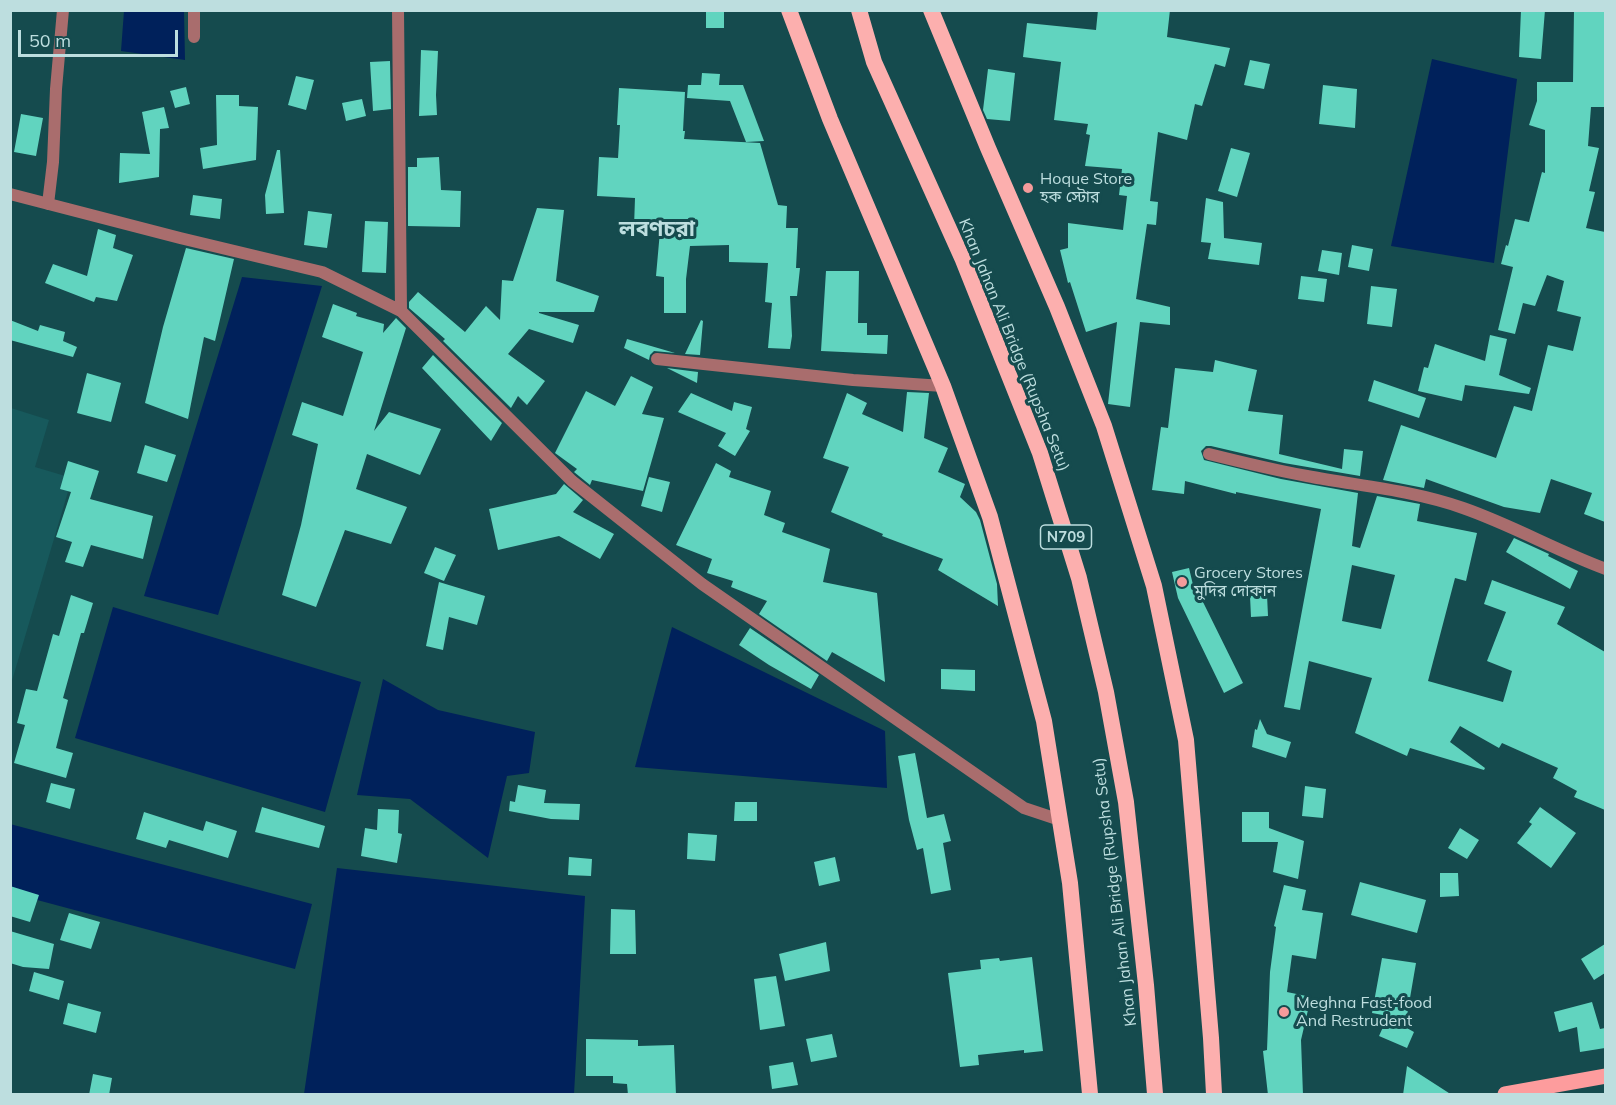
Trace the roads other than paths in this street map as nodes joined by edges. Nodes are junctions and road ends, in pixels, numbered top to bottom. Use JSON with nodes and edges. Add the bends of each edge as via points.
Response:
{"nodes":[{"id":1,"x":63,"y":10,"type":"edge"},
{"id":2,"x":194,"y":10,"type":"edge"},
{"id":3,"x":398,"y":10,"type":"edge"},
{"id":4,"x":789,"y":10,"type":"edge"},
{"id":5,"x":859,"y":10,"type":"edge"},
{"id":6,"x":931,"y":10,"type":"edge"},
{"id":7,"x":194,"y":37,"type":"dead end"},
{"id":8,"x":10,"y":194,"type":"edge"},
{"id":9,"x":48,"y":204,"type":"junction"},
{"id":10,"x":401,"y":311,"type":"junction"},
{"id":11,"x":657,"y":359,"type":"dead end"},
{"id":12,"x":943,"y":386,"type":"junction"},
{"id":13,"x":1209,"y":454,"type":"dead end"},
{"id":14,"x":1605,"y":569,"type":"edge"},
{"id":15,"x":1059,"y":820,"type":"junction"},
{"id":16,"x":1605,"y":1076,"type":"edge"},
{"id":17,"x":1090,"y":1095,"type":"edge"},
{"id":18,"x":1155,"y":1095,"type":"edge"},
{"id":19,"x":1214,"y":1095,"type":"edge"},
{"id":20,"x":1506,"y":1095,"type":"edge"}],
"edges":[{"from":1,"to":9,"type":"street"},
{"from":2,"to":7,"type":"street"},
{"from":3,"to":10,"type":"street"},
{"from":4,"to":12,"type":"highway","via":[[830,119]]},
{"from":5,"to":18,"type":"highway","name":"Khan Jahan Ali Bridge (Rupsha Setu)","number":"N709","via":[[874,62],[963,260],[1041,453],[1079,578],[1106,692],[1126,802]]},
{"from":6,"to":19,"type":"highway","via":[[1104,426],[1154,586],[1186,740]]},
{"from":8,"to":9,"type":"street"},
{"from":9,"to":10,"type":"street","via":[[322,272]]},
{"from":10,"to":15,"type":"street","via":[[572,481],[702,584],[1024,808]]},
{"from":11,"to":12,"type":"street"},
{"from":12,"to":15,"type":"highway","via":[[990,517],[1044,721]]},
{"from":13,"to":14,"type":"street","via":[[1307,476],[1403,491],[1462,507]]},
{"from":15,"to":17,"type":"highway","via":[[1070,883]]},
{"from":16,"to":20,"type":"main road"}]}
